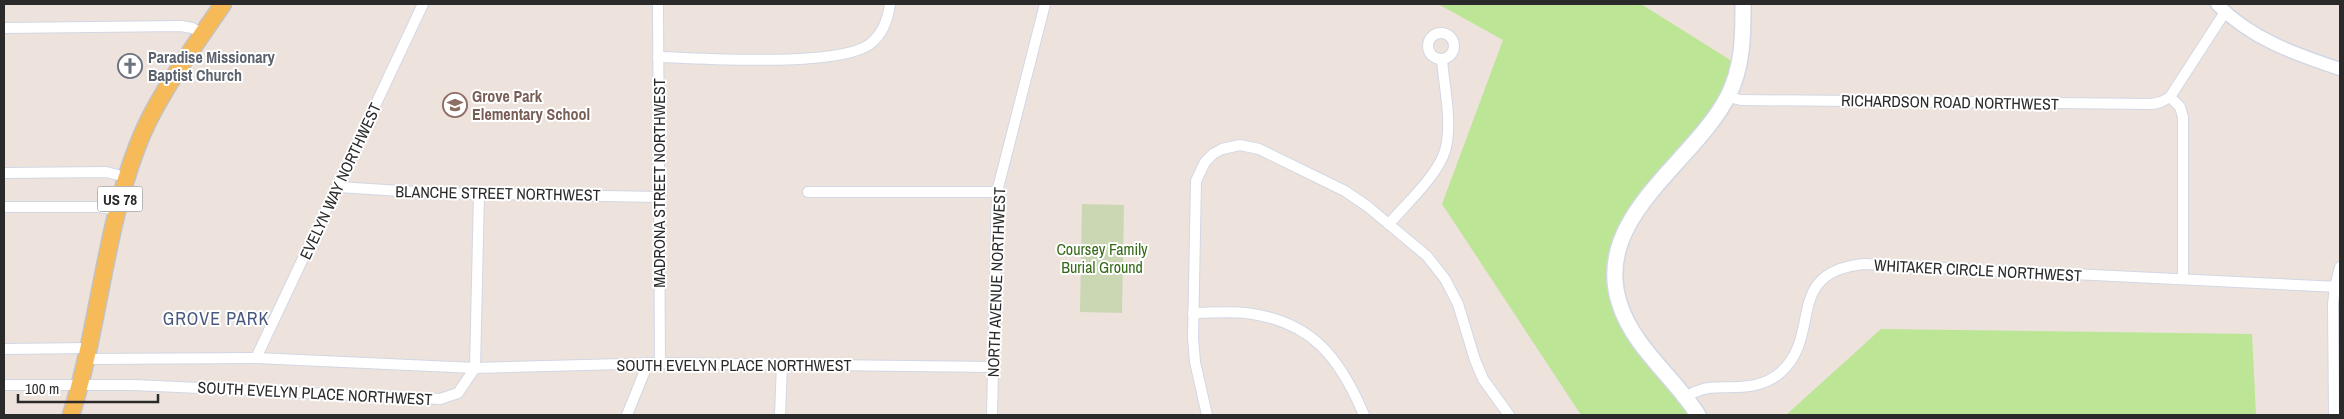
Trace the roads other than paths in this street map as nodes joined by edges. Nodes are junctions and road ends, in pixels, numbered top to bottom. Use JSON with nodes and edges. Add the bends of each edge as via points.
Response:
{"nodes":[{"id":1,"x":223,"y":4,"type":"edge"},
{"id":2,"x":423,"y":4,"type":"edge"},
{"id":3,"x":658,"y":4,"type":"edge"},
{"id":4,"x":890,"y":4,"type":"edge"},
{"id":5,"x":1045,"y":4,"type":"edge"},
{"id":6,"x":1743,"y":4,"type":"edge"},
{"id":7,"x":2221,"y":8,"type":"edge"},
{"id":8,"x":4,"y":28,"type":"edge"},
{"id":9,"x":203,"y":34,"type":"junction"},
{"id":10,"x":658,"y":57,"type":"junction"},
{"id":11,"x":1442,"y":59,"type":"dead end"},
{"id":12,"x":2340,"y":69,"type":"edge"},
{"id":13,"x":1728,"y":97,"type":"junction"},
{"id":14,"x":2170,"y":97,"type":"junction"},
{"id":15,"x":4,"y":173,"type":"edge"},
{"id":16,"x":126,"y":177,"type":"junction"},
{"id":17,"x":338,"y":187,"type":"junction"},
{"id":18,"x":808,"y":192,"type":"dead end"},
{"id":19,"x":997,"y":192,"type":"junction"},
{"id":20,"x":479,"y":194,"type":"junction"},
{"id":21,"x":659,"y":197,"type":"junction"},
{"id":22,"x":4,"y":207,"type":"edge"},
{"id":23,"x":117,"y":210,"type":"junction"},
{"id":24,"x":1389,"y":224,"type":"junction"},
{"id":25,"x":2340,"y":267,"type":"edge"},
{"id":26,"x":2183,"y":279,"type":"junction"},
{"id":27,"x":2338,"y":287,"type":"edge"},
{"id":28,"x":1193,"y":313,"type":"junction"},
{"id":29,"x":4,"y":349,"type":"edge"},
{"id":30,"x":89,"y":353,"type":"junction"},
{"id":31,"x":256,"y":358,"type":"junction"},
{"id":32,"x":648,"y":363,"type":"junction"},
{"id":33,"x":660,"y":363,"type":"junction"},
{"id":34,"x":782,"y":364,"type":"junction"},
{"id":35,"x":993,"y":367,"type":"junction"},
{"id":36,"x":475,"y":368,"type":"junction"},
{"id":37,"x":4,"y":385,"type":"edge"},
{"id":38,"x":81,"y":385,"type":"junction"},
{"id":39,"x":1686,"y":396,"type":"junction"},
{"id":40,"x":71,"y":415,"type":"edge"},
{"id":41,"x":627,"y":415,"type":"edge"},
{"id":42,"x":780,"y":415,"type":"edge"},
{"id":43,"x":992,"y":415,"type":"edge"},
{"id":44,"x":1207,"y":415,"type":"edge"},
{"id":45,"x":1364,"y":415,"type":"edge"},
{"id":46,"x":1509,"y":415,"type":"edge"},
{"id":47,"x":1698,"y":415,"type":"edge"},
{"id":48,"x":2334,"y":415,"type":"edge"}],
"edges":[{"from":1,"to":9,"type":"main road","number":"US 78"},
{"from":2,"to":17,"type":"street","name":"EVELYN WAY NORTHWEST"},
{"from":3,"to":10,"type":"street","name":"MADRONA STREET NORTHWEST"},
{"from":4,"to":10,"type":"street","via":[[887,22],[879,36],[857,51],[792,59]]},
{"from":5,"to":19,"type":"street","name":"NORTH AVENUE NORTHWEST"},
{"from":6,"to":13,"type":"main road","via":[[1742,49]]},
{"from":7,"to":12,"type":"street","via":[[2253,33],[2284,50]]},
{"from":7,"to":14,"type":"street"},
{"from":8,"to":9,"type":"street","via":[[181,26]]},
{"from":9,"to":16,"type":"main road","number":"US 78","via":[[152,113]]},
{"from":10,"to":21,"type":"street","name":"MADRONA STREET NORTHWEST"},
{"from":11,"to":24,"type":"street","via":[[1447,120],[1444,152],[1434,171]]},
{"from":13,"to":14,"type":"street","name":"RICHARDSON ROAD NORTHWEST","via":[[1741,100],[2152,104]]},
{"from":13,"to":39,"type":"main road","via":[[1713,120],[1642,202],[1622,241],[1615,264],[1616,294],[1628,323],[1643,346]]},
{"from":14,"to":26,"type":"street","via":[[2180,107],[2183,117]]},
{"from":15,"to":16,"type":"street","via":[[106,172]]},
{"from":16,"to":23,"type":"main road","number":"US 78"},
{"from":17,"to":20,"type":"street","name":"BLANCHE STREET NORTHWEST"},
{"from":17,"to":31,"type":"street","name":"EVELYN WAY NORTHWEST"},
{"from":18,"to":19,"type":"street"},
{"from":19,"to":35,"type":"street","name":"NORTH AVENUE NORTHWEST"},
{"from":20,"to":21,"type":"street","name":"BLANCHE STREET NORTHWEST"},
{"from":20,"to":36,"type":"street"},
{"from":21,"to":33,"type":"street","name":"MADRONA STREET NORTHWEST"},
{"from":22,"to":23,"type":"street","via":[[99,207]]},
{"from":23,"to":30,"type":"main road","number":"US 78"},
{"from":24,"to":28,"type":"street","via":[[1344,191],[1259,149],[1240,145],[1222,148],[1205,162],[1196,181]]},
{"from":24,"to":46,"type":"street","via":[[1426,256],[1445,279],[1458,304],[1483,379]]},
{"from":25,"to":27,"type":"street"},
{"from":26,"to":27,"type":"street","name":"WHITAKER CIRCLE NORTHWEST"},
{"from":26,"to":39,"type":"street","name":"WHITAKER CIRCLE NORTHWEST","via":[[1864,264],[1847,266],[1828,274],[1812,292],[1798,348],[1780,373],[1755,386],[1706,388]]},
{"from":27,"to":48,"type":"street"},
{"from":28,"to":44,"type":"street","via":[[1195,362]]},
{"from":28,"to":45,"type":"street","via":[[1246,313],[1294,326],[1323,346],[1335,359]]},
{"from":29,"to":30,"type":"street","name":"SOUTH EVELYN PLACE NORTHWEST"},
{"from":30,"to":31,"type":"street","name":"SOUTH EVELYN PLACE NORTHWEST"},
{"from":30,"to":38,"type":"main road","number":"US 78"},
{"from":31,"to":36,"type":"street","name":"SOUTH EVELYN PLACE NORTHWEST"},
{"from":32,"to":33,"type":"street","name":"SOUTH EVELYN PLACE NORTHWEST"},
{"from":32,"to":36,"type":"street","name":"SOUTH EVELYN PLACE NORTHWEST"},
{"from":32,"to":41,"type":"street"},
{"from":33,"to":34,"type":"street","name":"SOUTH EVELYN PLACE NORTHWEST"},
{"from":34,"to":35,"type":"street","name":"SOUTH EVELYN PLACE NORTHWEST"},
{"from":34,"to":42,"type":"street"},
{"from":35,"to":43,"type":"street","name":"NORTH AVENUE NORTHWEST"},
{"from":36,"to":38,"type":"street","name":"SOUTH EVELYN PLACE NORTHWEST","via":[[458,393],[440,399]]},
{"from":37,"to":38,"type":"street","name":"SOUTH EVELYN PLACE NORTHWEST"},
{"from":38,"to":40,"type":"main road","number":"US 78"},
{"from":39,"to":47,"type":"main road"}]}
